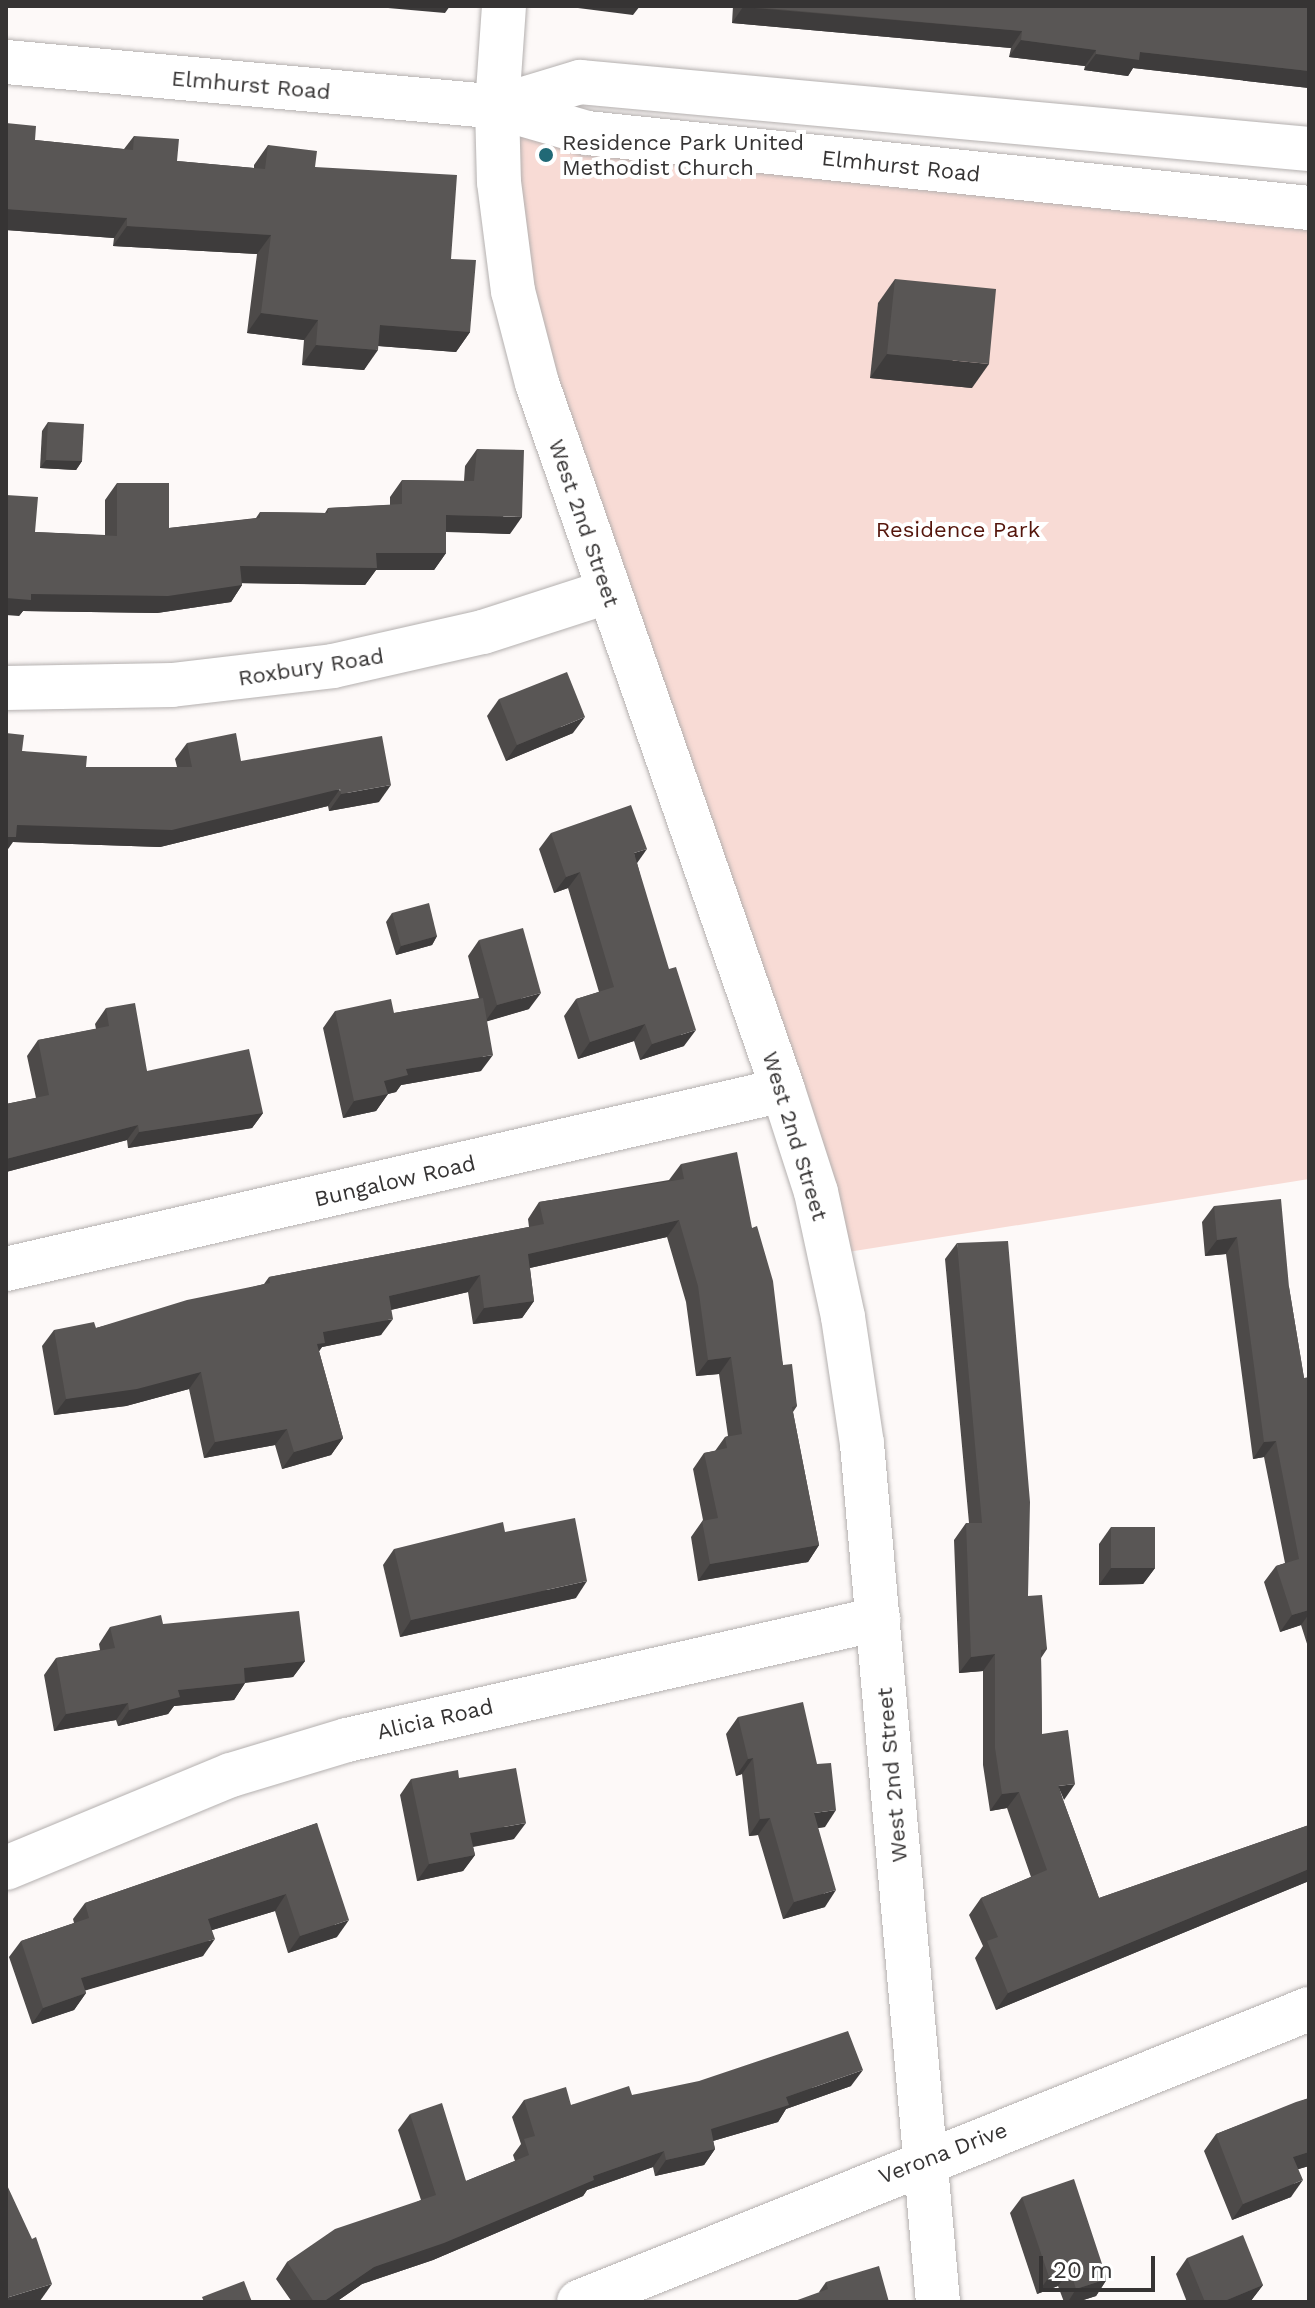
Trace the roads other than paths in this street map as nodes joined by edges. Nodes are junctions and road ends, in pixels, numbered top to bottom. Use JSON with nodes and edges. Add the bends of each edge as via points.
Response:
{"nodes":[{"id":1,"x":504,"y":6,"type":"edge"},
{"id":2,"x":6,"y":62,"type":"edge"},
{"id":3,"x":497,"y":107,"type":"junction"},
{"id":4,"x":1309,"y":149,"type":"edge"},
{"id":5,"x":1309,"y":208,"type":"edge"},
{"id":6,"x":607,"y":592,"type":"junction"},
{"id":7,"x":6,"y":688,"type":"edge"},
{"id":8,"x":783,"y":1090,"type":"junction"},
{"id":9,"x":6,"y":1269,"type":"edge"},
{"id":10,"x":878,"y":1619,"type":"junction"},
{"id":11,"x":6,"y":1868,"type":"edge"},
{"id":12,"x":1309,"y":2009,"type":"edge"},
{"id":13,"x":929,"y":2158,"type":"junction"},
{"id":14,"x":579,"y":2302,"type":"edge"},
{"id":15,"x":938,"y":2302,"type":"edge"}],
"edges":[{"from":1,"to":3,"type":"street","name":"West 2nd Street"},
{"from":2,"to":3,"type":"street","name":"Elmhurst Road"},
{"from":3,"to":4,"type":"street","name":"Elmhurst Road","via":[[580,82]]},
{"from":3,"to":5,"type":"street","name":"Elmhurst Road","via":[[587,133]]},
{"from":3,"to":6,"type":"street","name":"West 2nd Street","via":[[499,182],[513,291],[537,383]]},
{"from":6,"to":7,"type":"street","name":"Roxbury Road","via":[[483,632],[333,666],[172,685]]},
{"from":6,"to":8,"type":"street","name":"West 2nd Street"},
{"from":8,"to":9,"type":"street","name":"Bungalow Road"},
{"from":8,"to":10,"type":"street","name":"West 2nd Street","via":[[816,1192],[843,1317],[862,1444]]},
{"from":10,"to":11,"type":"street","name":"Alicia Road","via":[[347,1740],[231,1775]]},
{"from":10,"to":13,"type":"street","name":"West 2nd Street"},
{"from":12,"to":13,"type":"street","name":"Verona Drive"},
{"from":13,"to":14,"type":"street","name":"Verona Drive"},
{"from":13,"to":15,"type":"street","name":"West 2nd Street"}]}
